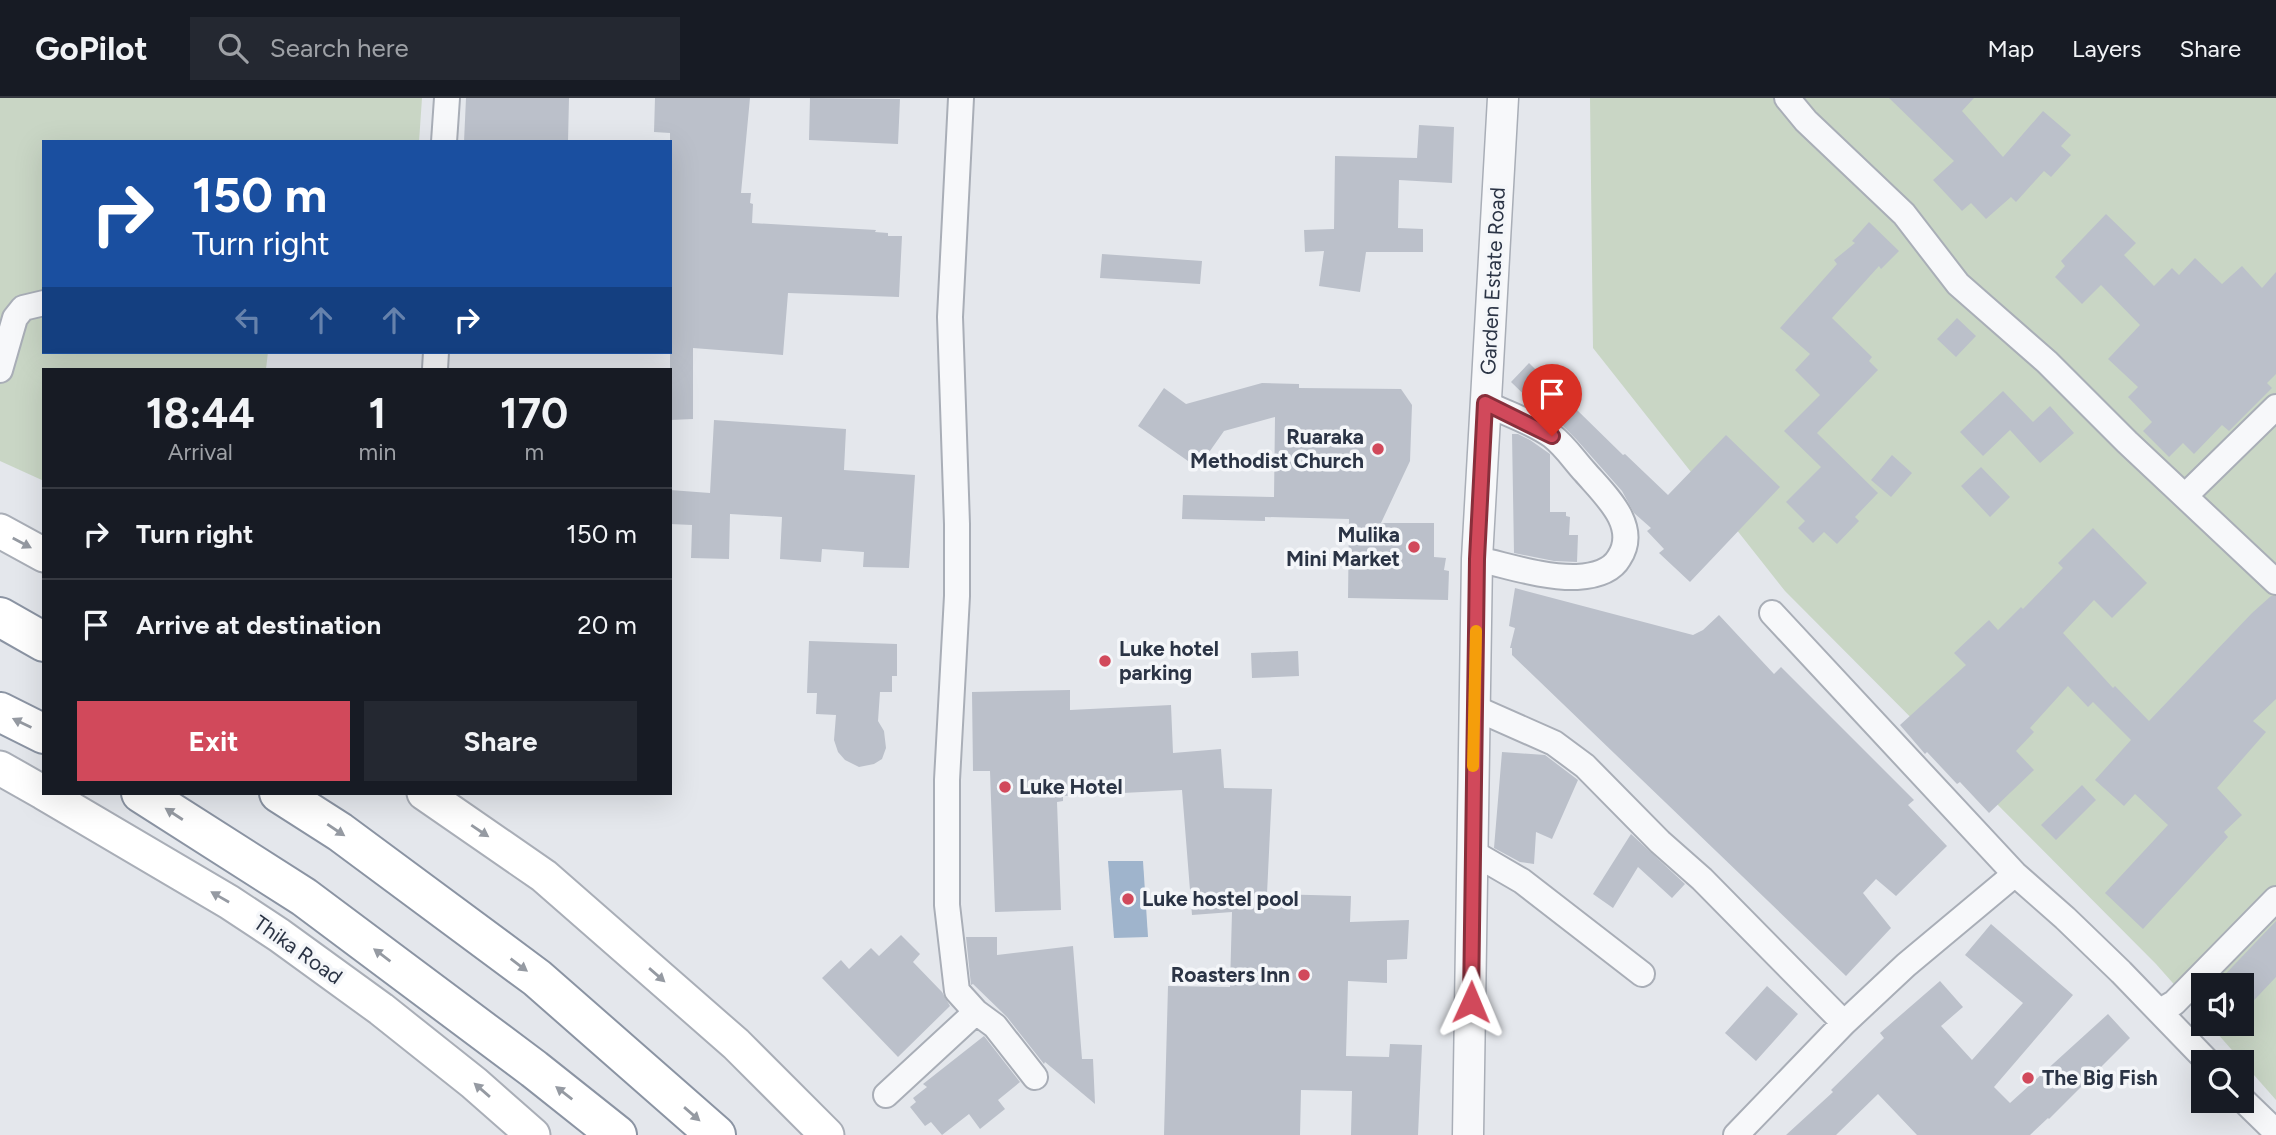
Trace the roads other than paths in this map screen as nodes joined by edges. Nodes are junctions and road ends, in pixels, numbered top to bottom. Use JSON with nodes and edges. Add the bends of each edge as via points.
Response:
{"nodes":[{"id":1,"x":447,"y":98,"type":"edge"},
{"id":2,"x":961,"y":98,"type":"edge"},
{"id":3,"x":1503,"y":98,"type":"edge"},
{"id":4,"x":1787,"y":98,"type":"edge"},
{"id":5,"x":444,"y":140,"type":"edge"},
{"id":6,"x":42,"y":303,"type":"edge"},
{"id":7,"x":0,"y":370,"type":"edge"},
{"id":8,"x":1485,"y":403,"type":"junction"},
{"id":9,"x":2276,"y":407,"type":"edge"},
{"id":10,"x":2186,"y":495,"type":"junction"},
{"id":11,"x":0,"y":531,"type":"edge"},
{"id":12,"x":42,"y":554,"type":"edge"},
{"id":13,"x":1477,"y":559,"type":"junction"},
{"id":14,"x":2276,"y":582,"type":"edge"},
{"id":15,"x":1772,"y":613,"type":"dead end"},
{"id":16,"x":1475,"y":708,"type":"junction"},
{"id":17,"x":0,"y":712,"type":"edge"},
{"id":18,"x":42,"y":733,"type":"edge"},
{"id":19,"x":0,"y":768,"type":"edge"},
{"id":20,"x":42,"y":792,"type":"edge"},
{"id":21,"x":47,"y":795,"type":"edge"},
{"id":22,"x":144,"y":795,"type":"edge"},
{"id":23,"x":282,"y":795,"type":"edge"},
{"id":24,"x":427,"y":795,"type":"edge"},
{"id":25,"x":1472,"y":852,"type":"junction"},
{"id":26,"x":2015,"y":874,"type":"junction"},
{"id":27,"x":2276,"y":899,"type":"edge"},
{"id":28,"x":1642,"y":974,"type":"dead end"},
{"id":29,"x":2160,"y":1011,"type":"junction"},
{"id":30,"x":976,"y":1012,"type":"junction"},
{"id":31,"x":1844,"y":1023,"type":"junction"},
{"id":32,"x":2197,"y":1050,"type":"edge"},
{"id":33,"x":1035,"y":1077,"type":"dead end"},
{"id":34,"x":886,"y":1095,"type":"dead end"},
{"id":35,"x":2254,"y":1111,"type":"edge"},
{"id":36,"x":2276,"y":1132,"type":"edge"},
{"id":37,"x":533,"y":1135,"type":"edge"},
{"id":38,"x":617,"y":1135,"type":"edge"},
{"id":39,"x":716,"y":1135,"type":"edge"},
{"id":40,"x":827,"y":1135,"type":"edge"},
{"id":41,"x":1468,"y":1135,"type":"edge"},
{"id":42,"x":1737,"y":1135,"type":"edge"}],
"edges":[{"from":1,"to":5,"type":"street"},
{"from":2,"to":30,"type":"street","via":[[950,317],[957,586],[947,780],[947,905],[957,991]]},
{"from":3,"to":8,"type":"street","name":"Garden Estate Road"},
{"from":4,"to":10,"type":"street","via":[[1904,214],[1958,284]]},
{"from":6,"to":7,"type":"street","via":[[23,308],[15,318]]},
{"from":8,"to":13,"type":"street","name":"Garden Estate Road"},
{"from":8,"to":13,"type":"street","via":[[1552,436],[1570,454],[1621,518],[1626,548],[1602,573],[1577,577]]},
{"from":9,"to":10,"type":"street"},
{"from":10,"to":14,"type":"street"},
{"from":11,"to":12,"type":"main road","one_way":true},
{"from":13,"to":16,"type":"street","name":"Garden Estate Road"},
{"from":15,"to":26,"type":"street"},
{"from":16,"to":25,"type":"street","name":"Garden Estate Road"},
{"from":16,"to":31,"type":"street","via":[[1554,743],[1586,766]]},
{"from":18,"to":17,"type":"highway","one_way":true},
{"from":19,"to":20,"type":"main road","name":"Thika Road"},
{"from":37,"to":21,"type":"main road","name":"Thika Road","one_way":true,"via":[[381,1009],[279,936]]},
{"from":38,"to":22,"type":"highway","one_way":true,"via":[[304,897]]},
{"from":23,"to":39,"type":"highway","one_way":true,"via":[[340,832],[537,978]]},
{"from":24,"to":40,"type":"main road","one_way":true,"via":[[544,876],[736,1044]]},
{"from":25,"to":28,"type":"street","via":[[1522,881]]},
{"from":25,"to":41,"type":"street","name":"Garden Estate Road"},
{"from":26,"to":29,"type":"street"},
{"from":26,"to":31,"type":"street"},
{"from":27,"to":29,"type":"street","via":[[2174,1003]]},
{"from":29,"to":32,"type":"street"},
{"from":30,"to":33,"type":"street","via":[[995,1026]]},
{"from":30,"to":34,"type":"street"},
{"from":31,"to":42,"type":"street"},
{"from":35,"to":36,"type":"street"}]}
